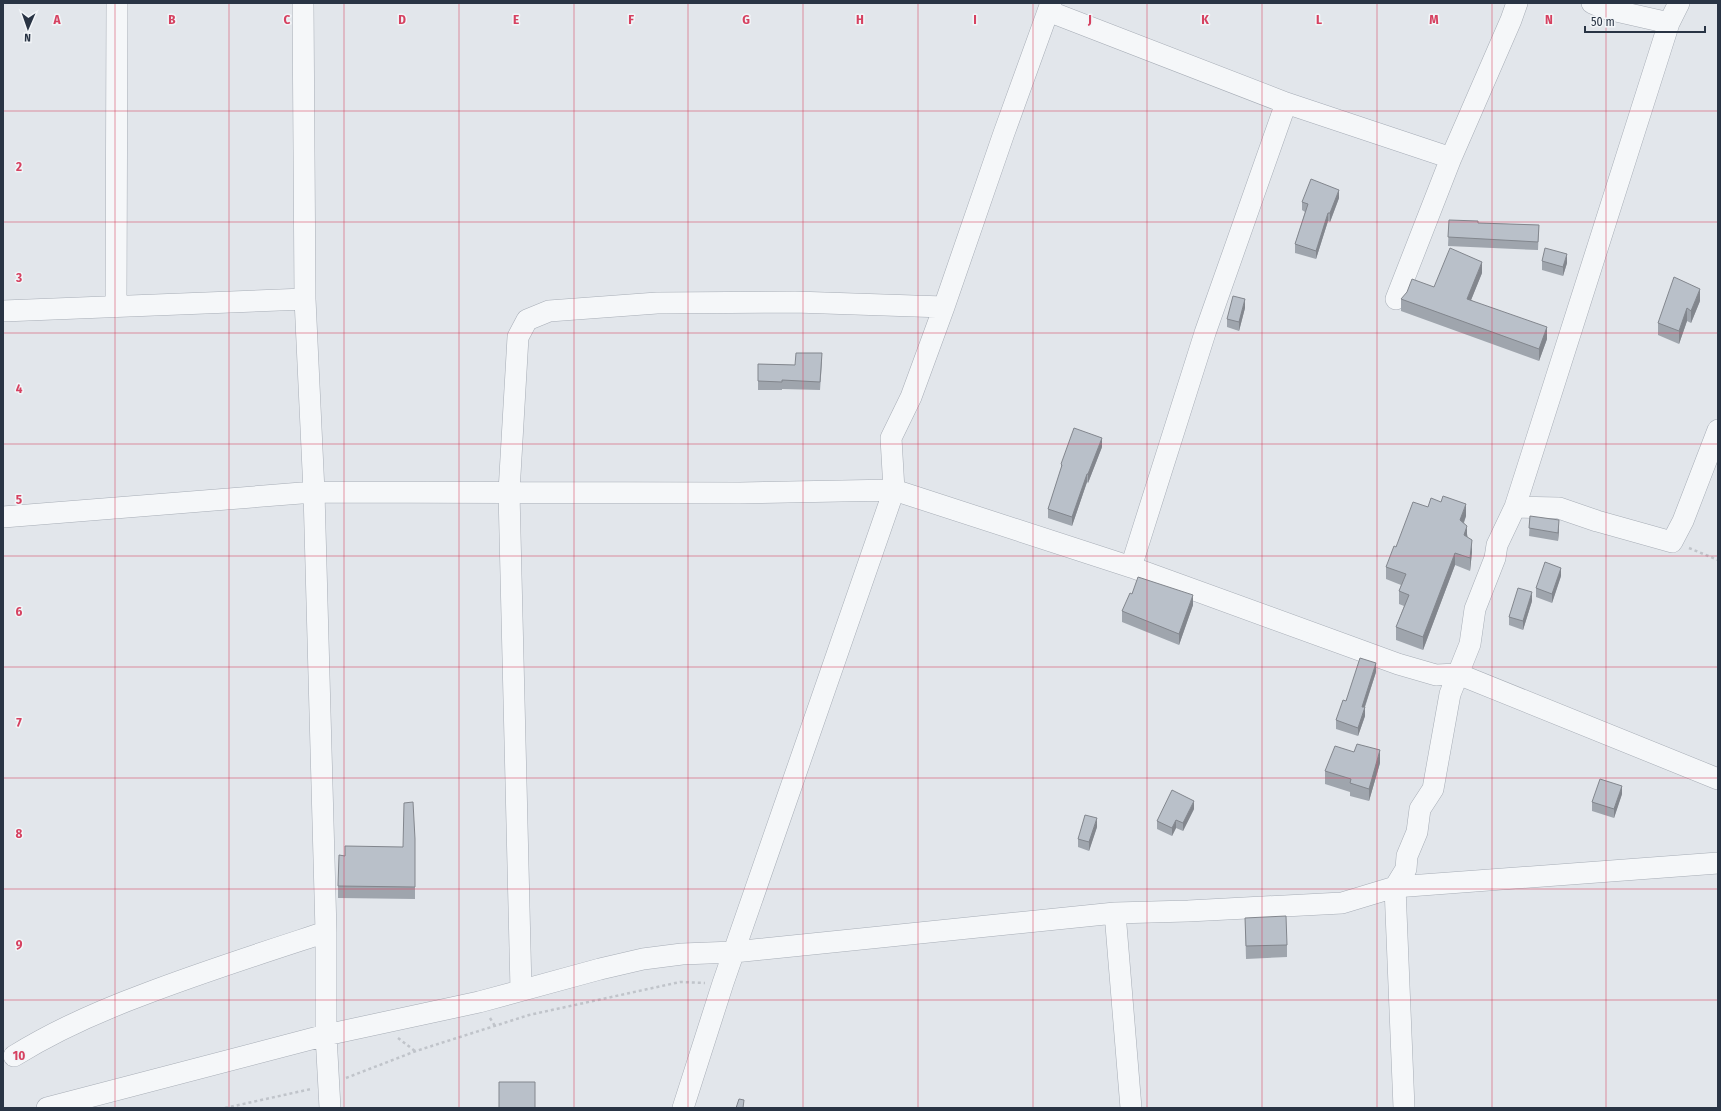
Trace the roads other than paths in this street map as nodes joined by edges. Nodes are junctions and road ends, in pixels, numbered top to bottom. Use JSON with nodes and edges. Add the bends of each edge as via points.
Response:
{"nodes":[{"id":1,"x":117,"y":3,"type":"edge"},
{"id":2,"x":303,"y":3,"type":"edge"},
{"id":3,"x":1517,"y":3,"type":"edge"},
{"id":4,"x":1592,"y":3,"type":"edge"},
{"id":5,"x":1679,"y":3,"type":"edge"},
{"id":6,"x":1050,"y":7,"type":"edge"},
{"id":7,"x":1669,"y":23,"type":"junction"},
{"id":8,"x":1286,"y":103,"type":"junction"},
{"id":9,"x":1451,"y":158,"type":"junction"},
{"id":10,"x":305,"y":299,"type":"junction"},
{"id":11,"x":1396,"y":299,"type":"dead end"},
{"id":12,"x":116,"y":306,"type":"junction"},
{"id":13,"x":944,"y":307,"type":"junction"},
{"id":14,"x":3,"y":311,"type":"edge"},
{"id":15,"x":1718,"y":430,"type":"edge"},
{"id":16,"x":894,"y":490,"type":"junction"},
{"id":17,"x":314,"y":492,"type":"junction"},
{"id":18,"x":509,"y":492,"type":"junction"},
{"id":19,"x":1515,"y":507,"type":"junction"},
{"id":20,"x":3,"y":517,"type":"edge"},
{"id":21,"x":1131,"y":567,"type":"junction"},
{"id":22,"x":1458,"y":674,"type":"junction"},
{"id":23,"x":1718,"y":779,"type":"edge"},
{"id":24,"x":1718,"y":863,"type":"edge"},
{"id":25,"x":1395,"y":887,"type":"junction"},
{"id":26,"x":1115,"y":912,"type":"junction"},
{"id":27,"x":326,"y":932,"type":"junction"},
{"id":28,"x":734,"y":952,"type":"junction"},
{"id":29,"x":521,"y":990,"type":"junction"},
{"id":30,"x":326,"y":1035,"type":"junction"},
{"id":31,"x":14,"y":1056,"type":"dead end"},
{"id":32,"x":47,"y":1108,"type":"edge"},
{"id":33,"x":330,"y":1108,"type":"edge"},
{"id":34,"x":684,"y":1108,"type":"edge"},
{"id":35,"x":1131,"y":1108,"type":"edge"},
{"id":36,"x":1404,"y":1108,"type":"edge"}],
"edges":[{"from":1,"to":12,"type":"street"},
{"from":2,"to":10,"type":"street"},
{"from":3,"to":9,"type":"street"},
{"from":4,"to":7,"type":"street","via":[[1603,8]]},
{"from":5,"to":7,"type":"street"},
{"from":6,"to":8,"type":"street"},
{"from":6,"to":13,"type":"street"},
{"from":7,"to":19,"type":"street"},
{"from":8,"to":9,"type":"street"},
{"from":8,"to":21,"type":"street","via":[[1205,333]]},
{"from":9,"to":11,"type":"street"},
{"from":10,"to":12,"type":"street"},
{"from":10,"to":17,"type":"street"},
{"from":12,"to":14,"type":"street"},
{"from":13,"to":16,"type":"street","via":[[911,398],[891,438]]},
{"from":13,"to":18,"type":"street","via":[[795,302],[657,303],[549,311],[527,320],[518,337]]},
{"from":15,"to":19,"type":"street","via":[[1683,521],[1672,542],[1559,508]]},
{"from":16,"to":18,"type":"street","via":[[740,493]]},
{"from":16,"to":21,"type":"street"},
{"from":16,"to":28,"type":"street"},
{"from":17,"to":18,"type":"street"},
{"from":17,"to":20,"type":"street"},
{"from":17,"to":27,"type":"street"},
{"from":18,"to":29,"type":"street"},
{"from":19,"to":22,"type":"street","via":[[1497,545],[1495,558],[1475,609],[1470,644]]},
{"from":21,"to":22,"type":"street","via":[[1398,664],[1436,675]]},
{"from":22,"to":23,"type":"street"},
{"from":22,"to":25,"type":"street","via":[[1450,694],[1433,789],[1420,809],[1417,832],[1407,856],[1406,869]]},
{"from":24,"to":25,"type":"street"},
{"from":25,"to":26,"type":"street","via":[[1342,903]]},
{"from":25,"to":36,"type":"street"},
{"from":26,"to":28,"type":"street"},
{"from":26,"to":35,"type":"street"},
{"from":27,"to":30,"type":"street"},
{"from":27,"to":31,"type":"street","via":[[189,977],[100,1011],[47,1036]]},
{"from":28,"to":29,"type":"street","via":[[643,959]]},
{"from":28,"to":34,"type":"street"},
{"from":29,"to":30,"type":"street","via":[[479,1002]]},
{"from":30,"to":32,"type":"street"},
{"from":30,"to":33,"type":"street"}]}
